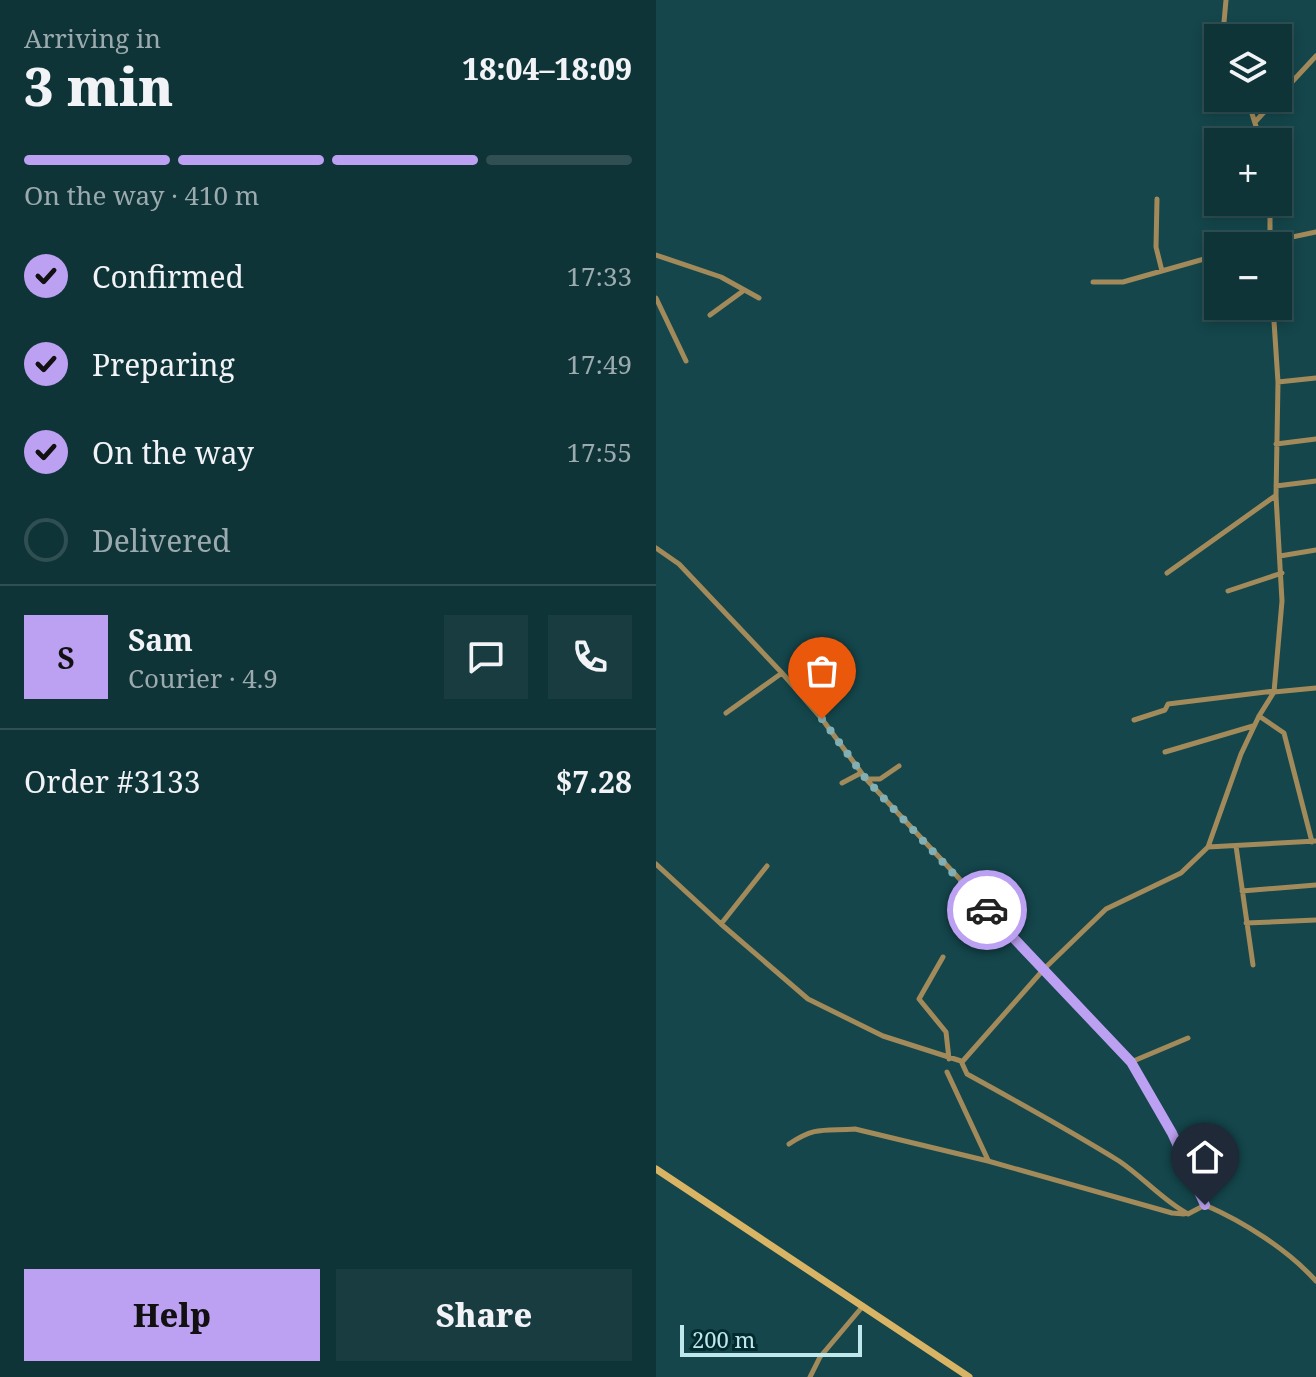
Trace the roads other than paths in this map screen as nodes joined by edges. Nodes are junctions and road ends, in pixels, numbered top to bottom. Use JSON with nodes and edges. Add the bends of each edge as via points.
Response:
{"nodes":[{"id":1,"x":1226,"y":0,"type":"edge"},
{"id":2,"x":1224,"y":24,"type":"edge"},
{"id":3,"x":1316,"y":56,"type":"edge"},
{"id":4,"x":1292,"y":83,"type":"edge"},
{"id":5,"x":1252,"y":112,"type":"edge"},
{"id":6,"x":1265,"y":112,"type":"edge"},
{"id":7,"x":1255,"y":122,"type":"junction"},
{"id":8,"x":1257,"y":128,"type":"edge"},
{"id":9,"x":1157,"y":199,"type":"dead end"},
{"id":10,"x":1316,"y":232,"type":"edge"},
{"id":11,"x":1292,"y":238,"type":"edge"},
{"id":12,"x":656,"y":255,"type":"edge"},
{"id":13,"x":1204,"y":259,"type":"edge"},
{"id":14,"x":1162,"y":271,"type":"junction"},
{"id":15,"x":1093,"y":282,"type":"dead end"},
{"id":16,"x":743,"y":291,"type":"junction"},
{"id":17,"x":656,"y":298,"type":"edge"},
{"id":18,"x":759,"y":298,"type":"dead end"},
{"id":19,"x":710,"y":315,"type":"dead end"},
{"id":20,"x":1274,"y":320,"type":"edge"},
{"id":21,"x":686,"y":361,"type":"dead end"},
{"id":22,"x":1316,"y":378,"type":"edge"},
{"id":23,"x":1278,"y":382,"type":"junction"},
{"id":24,"x":1316,"y":439,"type":"edge"},
{"id":25,"x":1276,"y":444,"type":"junction"},
{"id":26,"x":1316,"y":481,"type":"edge"},
{"id":27,"x":1276,"y":486,"type":"junction"},
{"id":28,"x":1276,"y":496,"type":"junction"},
{"id":29,"x":656,"y":548,"type":"edge"},
{"id":30,"x":1316,"y":550,"type":"edge"},
{"id":31,"x":1280,"y":556,"type":"junction"},
{"id":32,"x":1167,"y":573,"type":"dead end"},
{"id":33,"x":1282,"y":573,"type":"junction"},
{"id":34,"x":1228,"y":591,"type":"dead end"},
{"id":35,"x":782,"y":673,"type":"junction"},
{"id":36,"x":1316,"y":688,"type":"edge"},
{"id":37,"x":1274,"y":691,"type":"junction"},
{"id":38,"x":726,"y":713,"type":"dead end"},
{"id":39,"x":1259,"y":716,"type":"junction"},
{"id":40,"x":1134,"y":720,"type":"dead end"},
{"id":41,"x":1254,"y":725,"type":"junction"},
{"id":42,"x":1165,"y":752,"type":"dead end"},
{"id":43,"x":899,"y":766,"type":"dead end"},
{"id":44,"x":861,"y":773,"type":"junction"},
{"id":45,"x":866,"y":779,"type":"junction"},
{"id":46,"x":842,"y":783,"type":"dead end"},
{"id":47,"x":1314,"y":842,"type":"edge"},
{"id":48,"x":1236,"y":846,"type":"junction"},
{"id":49,"x":1208,"y":847,"type":"junction"},
{"id":50,"x":656,"y":864,"type":"edge"},
{"id":51,"x":767,"y":866,"type":"dead end"},
{"id":52,"x":1316,"y":885,"type":"edge"},
{"id":53,"x":1242,"y":891,"type":"junction"},
{"id":54,"x":1316,"y":920,"type":"edge"},
{"id":55,"x":1246,"y":923,"type":"junction"},
{"id":56,"x":721,"y":924,"type":"junction"},
{"id":57,"x":943,"y":957,"type":"dead end"},
{"id":58,"x":1253,"y":965,"type":"dead end"},
{"id":59,"x":1044,"y":969,"type":"junction"},
{"id":60,"x":1188,"y":1038,"type":"dead end"},
{"id":61,"x":949,"y":1059,"type":"junction"},
{"id":62,"x":962,"y":1062,"type":"junction"},
{"id":63,"x":1131,"y":1062,"type":"junction"},
{"id":64,"x":947,"y":1072,"type":"dead end"},
{"id":65,"x":789,"y":1144,"type":"dead end"},
{"id":66,"x":988,"y":1161,"type":"junction"},
{"id":67,"x":656,"y":1169,"type":"edge"},
{"id":68,"x":1205,"y":1205,"type":"junction"},
{"id":69,"x":1188,"y":1214,"type":"junction"},
{"id":70,"x":1316,"y":1281,"type":"edge"},
{"id":71,"x":863,"y":1306,"type":"junction"},
{"id":72,"x":810,"y":1377,"type":"edge"},
{"id":73,"x":969,"y":1377,"type":"edge"}],
"edges":[{"from":1,"to":2,"type":"street"},
{"from":3,"to":4,"type":"street"},
{"from":5,"to":7,"type":"street"},
{"from":6,"to":7,"type":"street"},
{"from":7,"to":8,"type":"street"},
{"from":9,"to":14,"type":"street","via":[[1156,247]]},
{"from":10,"to":11,"type":"street"},
{"from":12,"to":16,"type":"street","via":[[721,277]]},
{"from":13,"to":14,"type":"street"},
{"from":14,"to":15,"type":"street","via":[[1123,282]]},
{"from":16,"to":18,"type":"street"},
{"from":16,"to":19,"type":"street"},
{"from":17,"to":21,"type":"street"},
{"from":20,"to":23,"type":"street"},
{"from":22,"to":23,"type":"street"},
{"from":23,"to":25,"type":"street"},
{"from":24,"to":25,"type":"street"},
{"from":25,"to":27,"type":"street"},
{"from":26,"to":27,"type":"street"},
{"from":27,"to":28,"type":"street"},
{"from":28,"to":31,"type":"street"},
{"from":28,"to":32,"type":"street"},
{"from":29,"to":35,"type":"street","via":[[679,564]]},
{"from":30,"to":31,"type":"street"},
{"from":31,"to":33,"type":"street"},
{"from":33,"to":34,"type":"street"},
{"from":33,"to":37,"type":"street"},
{"from":35,"to":38,"type":"street"},
{"from":35,"to":44,"type":"street"},
{"from":36,"to":37,"type":"street"},
{"from":37,"to":39,"type":"street"},
{"from":37,"to":40,"type":"street","via":[[1168,704],[1165,710]]},
{"from":39,"to":41,"type":"street"},
{"from":39,"to":47,"type":"street","via":[[1284,733]]},
{"from":41,"to":42,"type":"street"},
{"from":41,"to":49,"type":"street"},
{"from":43,"to":45,"type":"street","via":[[880,779]]},
{"from":44,"to":45,"type":"street"},
{"from":44,"to":46,"type":"street"},
{"from":45,"to":59,"type":"street"},
{"from":47,"to":48,"type":"street"},
{"from":48,"to":49,"type":"street"},
{"from":48,"to":53,"type":"street"},
{"from":49,"to":59,"type":"street","via":[[1181,873],[1106,909]]},
{"from":50,"to":56,"type":"street"},
{"from":51,"to":56,"type":"street"},
{"from":52,"to":53,"type":"street"},
{"from":53,"to":55,"type":"street"},
{"from":54,"to":55,"type":"street"},
{"from":55,"to":58,"type":"street"},
{"from":56,"to":61,"type":"street","via":[[808,999],[883,1036]]},
{"from":57,"to":61,"type":"street","via":[[919,999],[946,1032]]},
{"from":59,"to":62,"type":"street"},
{"from":59,"to":63,"type":"street"},
{"from":60,"to":63,"type":"street"},
{"from":61,"to":62,"type":"street"},
{"from":62,"to":69,"type":"street","via":[[967,1074],[1119,1161]]},
{"from":63,"to":68,"type":"street"},
{"from":64,"to":66,"type":"street"},
{"from":65,"to":66,"type":"street","via":[[815,1129],[855,1129]]},
{"from":66,"to":69,"type":"street"},
{"from":67,"to":71,"type":"main road"},
{"from":68,"to":69,"type":"street"},
{"from":68,"to":70,"type":"street","via":[[1228,1215]]},
{"from":71,"to":72,"type":"street"},
{"from":71,"to":73,"type":"main road"}]}
